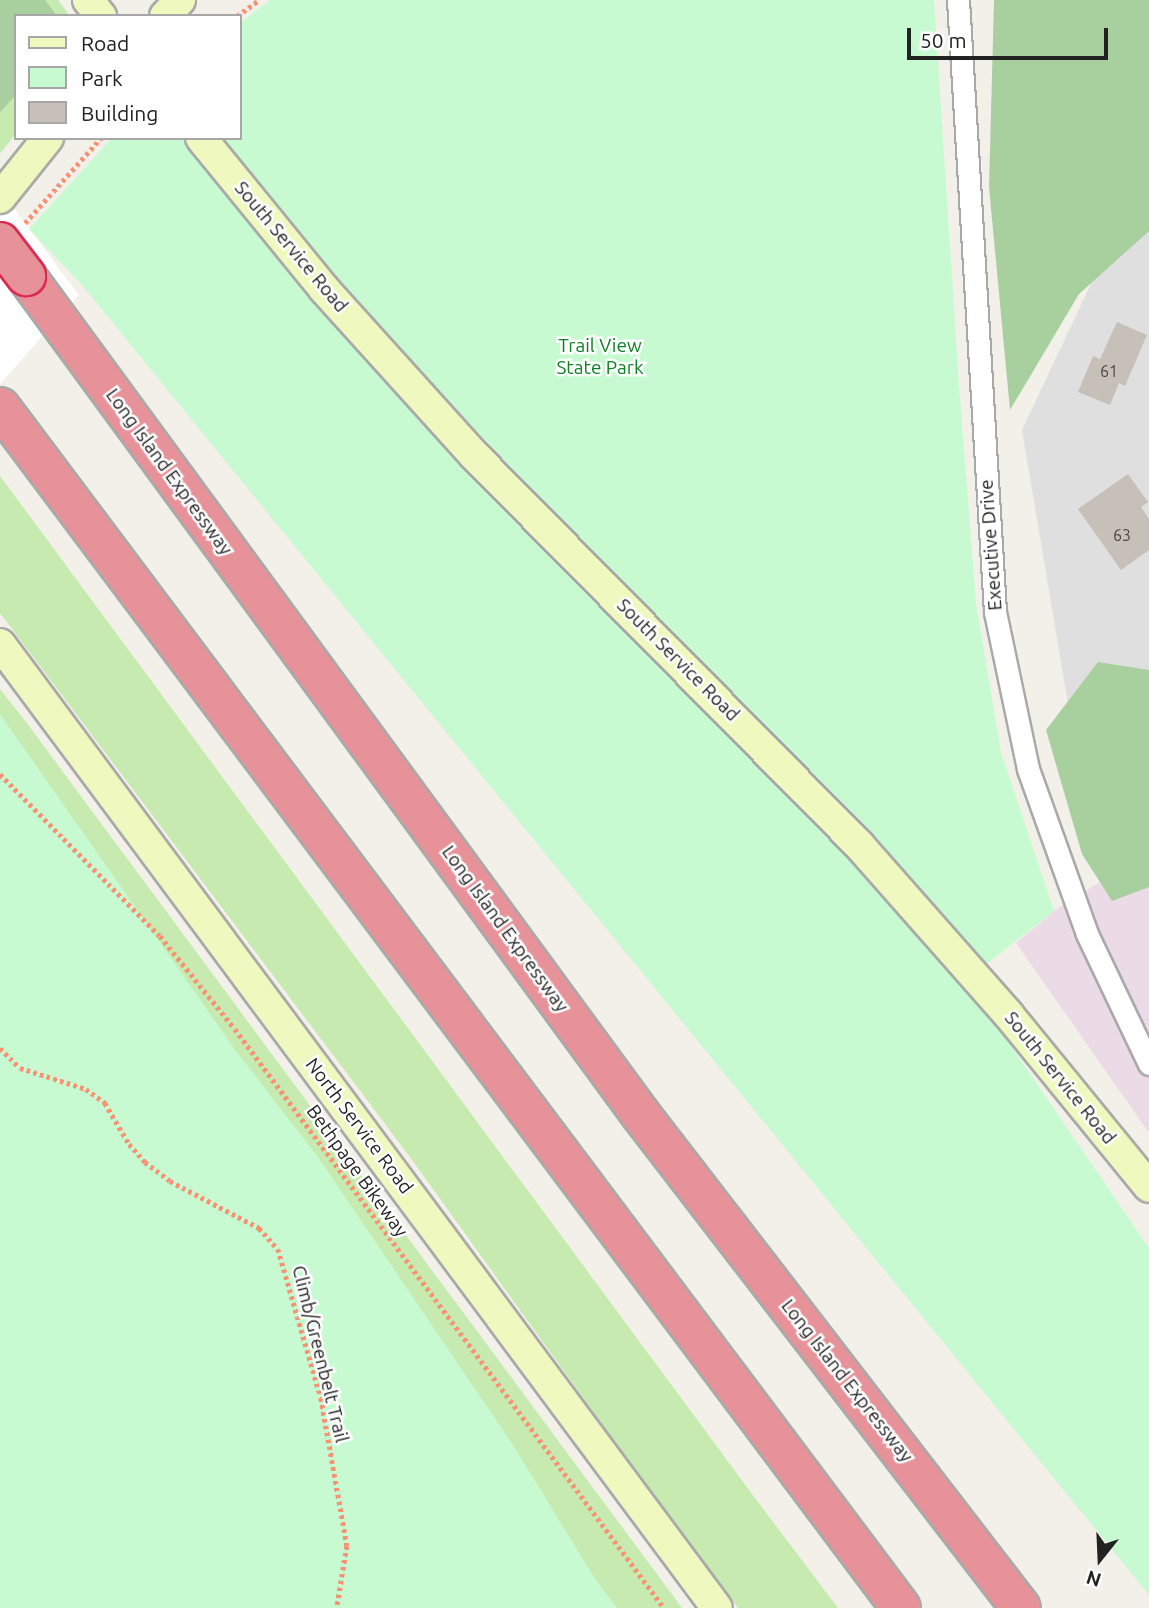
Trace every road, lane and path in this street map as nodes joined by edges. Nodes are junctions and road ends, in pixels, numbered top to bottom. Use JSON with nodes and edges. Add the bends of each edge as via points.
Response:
{"nodes":[{"id":1,"x":88,"y":0,"type":"edge"},
{"id":2,"x":180,"y":0,"type":"edge"},
{"id":3,"x":259,"y":0,"type":"edge"},
{"id":4,"x":958,"y":0,"type":"edge"},
{"id":5,"x":99,"y":14,"type":"edge"},
{"id":6,"x":167,"y":14,"type":"edge"},
{"id":7,"x":240,"y":14,"type":"edge"},
{"id":8,"x":46,"y":140,"type":"edge"},
{"id":9,"x":99,"y":140,"type":"edge"},
{"id":10,"x":203,"y":140,"type":"edge"},
{"id":11,"x":0,"y":198,"type":"edge"},
{"id":12,"x":11,"y":234,"type":"edge"},
{"id":13,"x":0,"y":407,"type":"edge"},
{"id":14,"x":0,"y":644,"type":"edge"},
{"id":15,"x":0,"y":774,"type":"edge"},
{"id":16,"x":0,"y":1048,"type":"edge"},
{"id":17,"x":1149,"y":1064,"type":"edge"},
{"id":18,"x":1149,"y":1187,"type":"edge"},
{"id":19,"x":337,"y":1608,"type":"edge"},
{"id":20,"x":664,"y":1608,"type":"edge"},
{"id":21,"x":717,"y":1608,"type":"edge"},
{"id":22,"x":901,"y":1608,"type":"edge"},
{"id":23,"x":1021,"y":1608,"type":"edge"}],
"edges":[{"from":1,"to":5,"type":"main road"},
{"from":2,"to":6,"type":"main road"},
{"from":3,"to":7,"type":"path"},
{"from":4,"to":17,"type":"street","name":"Executive Drive","via":[[995,612],[1028,769],[1087,934]]},
{"from":8,"to":11,"type":"main road"},
{"from":9,"to":12,"type":"path"},
{"from":10,"to":18,"type":"main road","name":"South Service Road","via":[[324,289],[474,455],[859,845],[1009,1014]]},
{"from":12,"to":23,"type":"highway","name":"Long Island Expressway","bridge":true,"via":[[26,276],[641,1115]]},
{"from":13,"to":22,"type":"highway"},
{"from":14,"to":21,"type":"main road","name":"North Service Road"},
{"from":15,"to":20,"type":"path","name":"Bethpage Bikeway","via":[[160,936],[235,1029]]},
{"from":16,"to":19,"type":"path","name":"Climb/Greenbelt Trail","via":[[20,1068],[86,1089],[105,1103],[145,1162],[170,1181],[259,1228],[278,1249],[321,1398],[347,1546]]}]}
